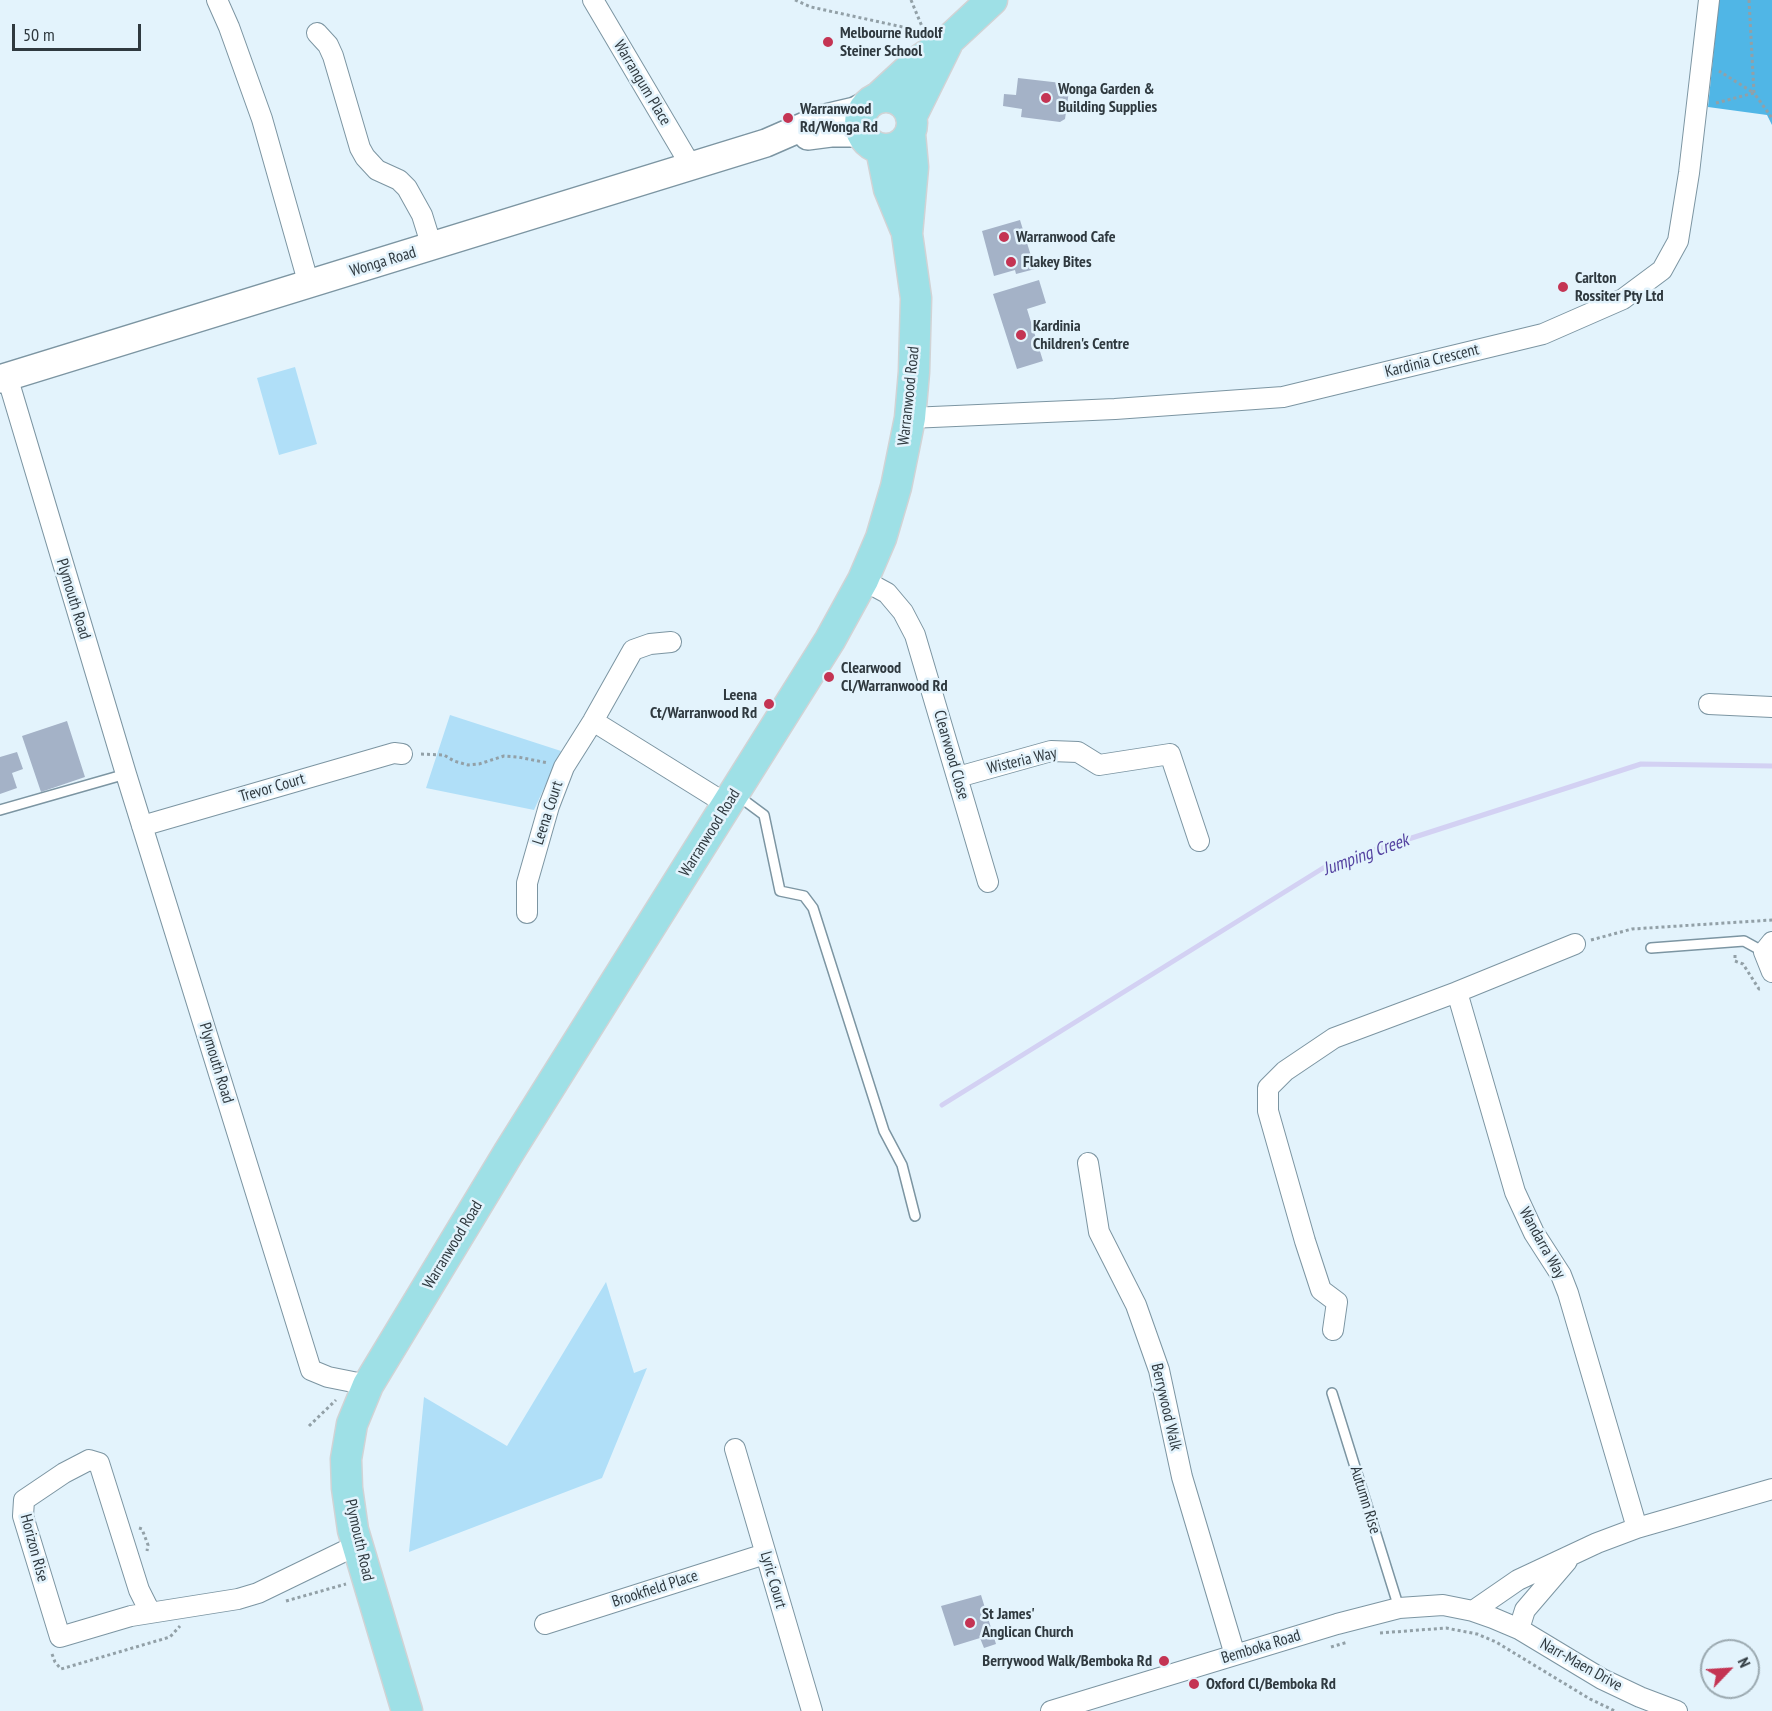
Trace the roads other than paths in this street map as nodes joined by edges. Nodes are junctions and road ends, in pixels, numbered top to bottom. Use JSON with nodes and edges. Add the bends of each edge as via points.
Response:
{"nodes":[{"id":1,"x":217,"y":0,"type":"edge"},
{"id":2,"x":593,"y":0,"type":"edge"},
{"id":3,"x":992,"y":0,"type":"edge"},
{"id":4,"x":1709,"y":0,"type":"edge"},
{"id":5,"x":317,"y":33,"type":"dead end"},
{"id":6,"x":950,"y":39,"type":"junction"},
{"id":7,"x":872,"y":121,"type":"junction"},
{"id":8,"x":910,"y":126,"type":"junction"},
{"id":9,"x":691,"y":166,"type":"junction"},
{"id":10,"x":907,"y":234,"type":"junction"},
{"id":11,"x":432,"y":246,"type":"junction"},
{"id":12,"x":309,"y":285,"type":"junction"},
{"id":13,"x":4,"y":378,"type":"edge"},
{"id":14,"x":910,"y":418,"type":"junction"},
{"id":15,"x":862,"y":580,"type":"junction"},
{"id":16,"x":670,"y":642,"type":"dead end"},
{"id":17,"x":1709,"y":704,"type":"dead end"},
{"id":18,"x":1772,"y":707,"type":"edge"},
{"id":19,"x":593,"y":722,"type":"junction"},
{"id":20,"x":402,"y":754,"type":"road end"},
{"id":21,"x":126,"y":774,"type":"junction"},
{"id":22,"x":958,"y":777,"type":"junction"},
{"id":23,"x":731,"y":799,"type":"junction"},
{"id":24,"x":0,"y":810,"type":"edge"},
{"id":25,"x":142,"y":826,"type":"junction"},
{"id":26,"x":1198,"y":841,"type":"dead end"},
{"id":27,"x":988,"y":882,"type":"dead end"},
{"id":28,"x":527,"y":913,"type":"dead end"},
{"id":29,"x":1575,"y":944,"type":"road end"},
{"id":30,"x":1768,"y":947,"type":"edge"},
{"id":31,"x":1651,"y":948,"type":"dead end"},
{"id":32,"x":1769,"y":979,"type":"edge"},
{"id":33,"x":1457,"y":992,"type":"junction"},
{"id":34,"x":1089,"y":1163,"type":"dead end"},
{"id":35,"x":915,"y":1216,"type":"dead end"},
{"id":36,"x":1333,"y":1330,"type":"dead end"},
{"id":37,"x":357,"y":1383,"type":"junction"},
{"id":38,"x":1332,"y":1393,"type":"dead end"},
{"id":39,"x":735,"y":1449,"type":"dead end"},
{"id":40,"x":1772,"y":1489,"type":"edge"},
{"id":41,"x":1637,"y":1528,"type":"junction"},
{"id":42,"x":357,"y":1545,"type":"junction"},
{"id":43,"x":765,"y":1554,"type":"junction"},
{"id":44,"x":1573,"y":1554,"type":"junction"},
{"id":45,"x":1399,"y":1608,"type":"junction"},
{"id":46,"x":1473,"y":1611,"type":"junction"},
{"id":47,"x":150,"y":1612,"type":"junction"},
{"id":48,"x":545,"y":1624,"type":"dead end"},
{"id":49,"x":1519,"y":1629,"type":"junction"},
{"id":50,"x":1235,"y":1655,"type":"junction"},
{"id":51,"x":1062,"y":1710,"type":"edge"},
{"id":52,"x":407,"y":1711,"type":"edge"},
{"id":53,"x":812,"y":1711,"type":"edge"},
{"id":54,"x":1677,"y":1711,"type":"edge"}],
"edges":[{"from":1,"to":12,"type":"street","via":[[262,119]]},
{"from":2,"to":9,"type":"street","name":"Warrangum Place"},
{"from":3,"to":6,"type":"main road","name":"Wonga Road"},
{"from":4,"to":14,"type":"street","name":"Kardinia Crescent","via":[[1678,241],[1662,270],[1623,299],[1543,334],[1283,397]]},
{"from":5,"to":11,"type":"street","via":[[333,56],[360,148],[377,170],[407,188],[422,215]]},
{"from":6,"to":7,"type":"main road","name":"Wonga Road","via":[[917,62]]},
{"from":6,"to":8,"type":"main road","name":"Wonga Road"},
{"from":7,"to":8,"type":"main road","via":[[898,147]]},
{"from":7,"to":8,"type":"main road","via":[[896,99],[908,110]]},
{"from":7,"to":9,"type":"main road","name":"Wonga Road","via":[[855,111],[821,119],[766,143]]},
{"from":7,"to":10,"type":"main road","name":"Warranwood Road"},
{"from":8,"to":10,"type":"main road","name":"Warranwood Road","via":[[913,167]]},
{"from":9,"to":11,"type":"main road","name":"Wonga Road"},
{"from":10,"to":14,"type":"main road","name":"Warranwood Road","via":[[916,310]]},
{"from":11,"to":12,"type":"main road","name":"Wonga Road"},
{"from":12,"to":13,"type":"main road","name":"Wonga Road"},
{"from":13,"to":21,"type":"street","name":"Plymouth Road"},
{"from":14,"to":15,"type":"main road","name":"Warranwood Road","via":[[881,538]]},
{"from":15,"to":22,"type":"street","name":"Clearwood Close","via":[[887,594],[903,612],[915,635]]},
{"from":15,"to":23,"type":"main road","name":"Warranwood Road","via":[[820,657]]},
{"from":16,"to":19,"type":"street","name":"Leena Court","via":[[633,650]]},
{"from":17,"to":18,"type":"street"},
{"from":19,"to":23,"type":"street"},
{"from":19,"to":28,"type":"street","name":"Leena Court","via":[[564,768],[549,806],[527,883]]},
{"from":20,"to":25,"type":"street","name":"Trevor Court","via":[[394,753]]},
{"from":21,"to":24,"type":"lane"},
{"from":21,"to":25,"type":"street","name":"Plymouth Road"},
{"from":22,"to":26,"type":"street","name":"Wisteria Way","via":[[1051,751],[1078,752],[1099,765],[1170,754]]},
{"from":22,"to":27,"type":"street","name":"Clearwood Close"},
{"from":23,"to":35,"type":"lane","via":[[764,815],[780,891],[804,896],[813,908],[884,1131],[902,1165]]},
{"from":23,"to":37,"type":"main road","name":"Warranwood Road","via":[[509,1152]]},
{"from":25,"to":37,"type":"street","name":"Plymouth Road","via":[[311,1370]]},
{"from":29,"to":33,"type":"street"},
{"from":30,"to":31,"type":"lane","via":[[1744,941]]},
{"from":30,"to":32,"type":"street"},
{"from":33,"to":36,"type":"street","via":[[1334,1038],[1285,1071],[1268,1088],[1268,1111],[1308,1251],[1321,1290],[1338,1302]]},
{"from":33,"to":41,"type":"street","name":"Wandarra Way","via":[[1515,1192],[1568,1293]]},
{"from":34,"to":50,"type":"street","name":"Berrywood Walk","via":[[1100,1232],[1136,1305],[1159,1370],[1182,1478]]},
{"from":37,"to":42,"type":"main road","name":"Plymouth Road","via":[[346,1459]]},
{"from":38,"to":45,"type":"lane","name":"Autumn Rise"},
{"from":39,"to":43,"type":"street","name":"Lyric Court"},
{"from":40,"to":41,"type":"street"},
{"from":41,"to":44,"type":"street"},
{"from":42,"to":47,"type":"street","name":"Horizon Rise","via":[[258,1593]]},
{"from":42,"to":52,"type":"main road","name":"Plymouth Road"},
{"from":43,"to":48,"type":"street","name":"Brookfield Place"},
{"from":43,"to":53,"type":"street","name":"Lyric Court"},
{"from":44,"to":46,"type":"street","via":[[1518,1580]]},
{"from":44,"to":49,"type":"street","via":[[1525,1610]]},
{"from":45,"to":46,"type":"street","name":"Bemboka Road","via":[[1443,1605]]},
{"from":45,"to":50,"type":"street","name":"Bemboka Road"},
{"from":46,"to":49,"type":"street","name":"Bemboka Road"},
{"from":47,"to":47,"type":"street","name":"Horizon Rise","via":[[139,1590],[99,1463],[89,1460],[24,1500],[23,1516],[60,1637]]},
{"from":49,"to":54,"type":"street","name":"Narr-Maen Drive","via":[[1602,1679]]},
{"from":50,"to":51,"type":"street","name":"Bemboka Road"}]}
